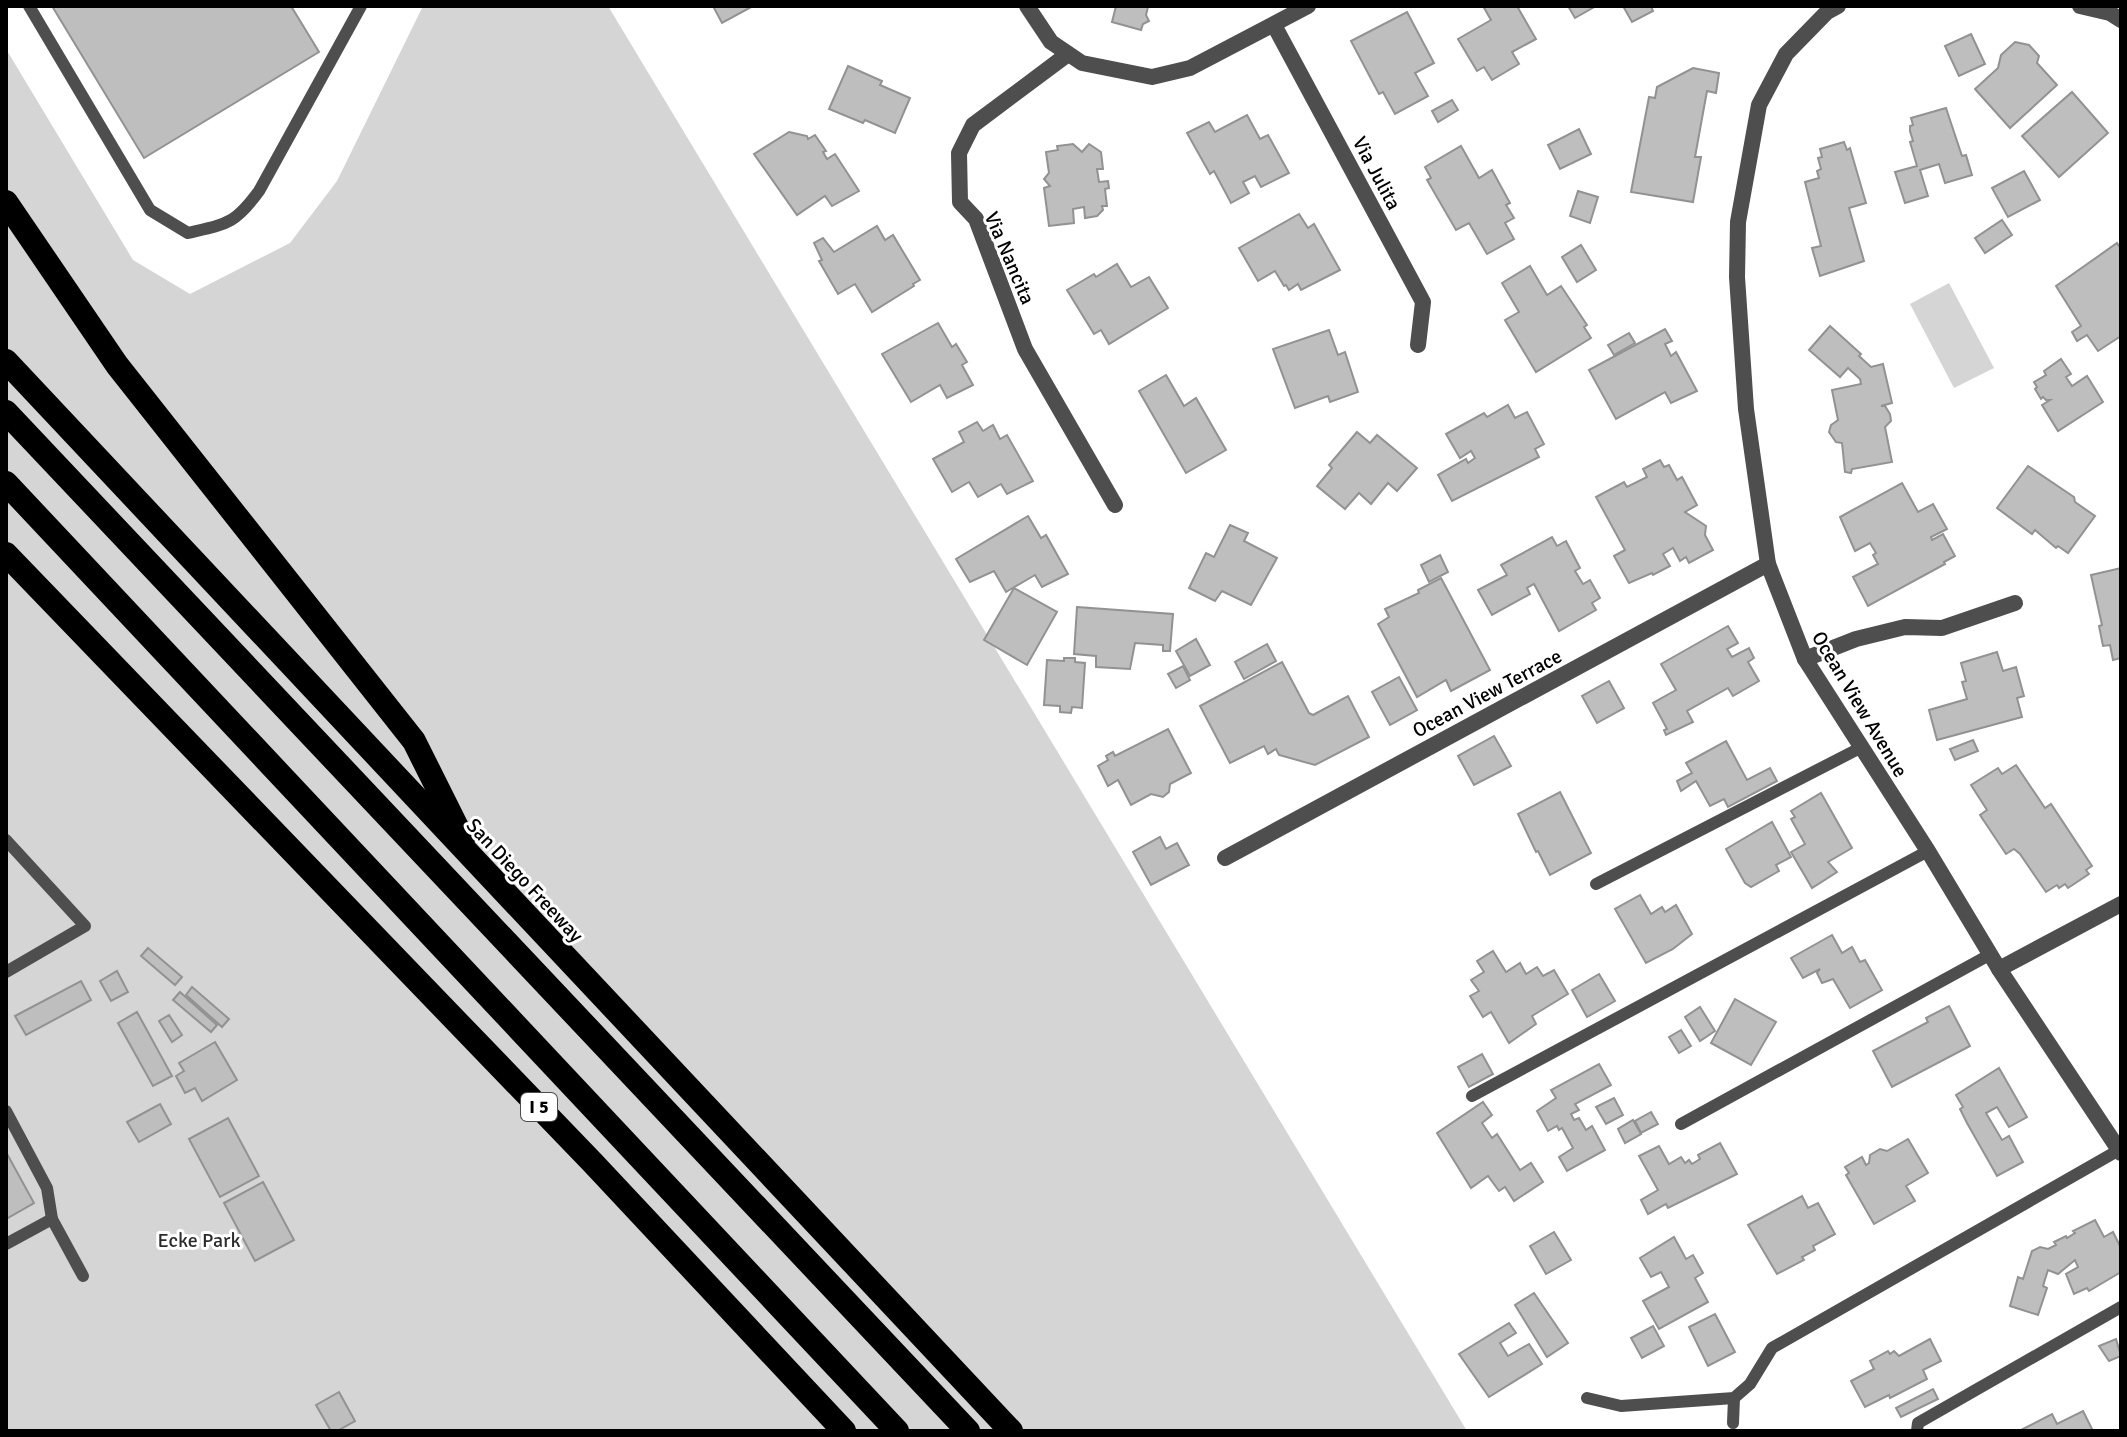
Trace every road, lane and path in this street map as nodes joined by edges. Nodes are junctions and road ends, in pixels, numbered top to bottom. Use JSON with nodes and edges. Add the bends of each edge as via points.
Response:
{"nodes":[{"id":1,"x":29,"y":6,"type":"edge"},
{"id":2,"x":361,"y":6,"type":"edge"},
{"id":3,"x":1027,"y":6,"type":"edge"},
{"id":4,"x":1308,"y":6,"type":"edge"},
{"id":5,"x":1838,"y":6,"type":"edge"},
{"id":6,"x":2080,"y":6,"type":"edge"},
{"id":7,"x":2121,"y":20,"type":"edge"},
{"id":8,"x":1274,"y":25,"type":"junction"},
{"id":9,"x":1068,"y":54,"type":"junction"},
{"id":10,"x":6,"y":202,"type":"edge"},
{"id":11,"x":1418,"y":345,"type":"dead end"},
{"id":12,"x":6,"y":361,"type":"edge"},
{"id":13,"x":6,"y":412,"type":"edge"},
{"id":14,"x":6,"y":483,"type":"edge"},
{"id":15,"x":1115,"y":505,"type":"dead end"},
{"id":16,"x":6,"y":554,"type":"edge"},
{"id":17,"x":1768,"y":564,"type":"junction"},
{"id":18,"x":2015,"y":603,"type":"dead end"},
{"id":19,"x":1805,"y":659,"type":"junction"},
{"id":20,"x":1862,"y":747,"type":"junction"},
{"id":21,"x":6,"y":840,"type":"edge"},
{"id":22,"x":1928,"y":851,"type":"junction"},
{"id":23,"x":1225,"y":858,"type":"dead end"},
{"id":24,"x":475,"y":863,"type":"junction"},
{"id":25,"x":1596,"y":884,"type":"dead end"},
{"id":26,"x":2121,"y":904,"type":"edge"},
{"id":27,"x":1995,"y":961,"type":"junction"},
{"id":28,"x":6,"y":972,"type":"edge"},
{"id":29,"x":1472,"y":1096,"type":"dead end"},
{"id":30,"x":6,"y":1111,"type":"edge"},
{"id":31,"x":1681,"y":1124,"type":"dead end"},
{"id":32,"x":2120,"y":1151,"type":"edge"},
{"id":33,"x":52,"y":1219,"type":"junction"},
{"id":34,"x":6,"y":1244,"type":"edge"},
{"id":35,"x":83,"y":1276,"type":"dead end"},
{"id":36,"x":2121,"y":1307,"type":"edge"},
{"id":37,"x":1587,"y":1398,"type":"dead end"},
{"id":38,"x":1734,"y":1398,"type":"junction"},
{"id":39,"x":1733,"y":1423,"type":"dead end"},
{"id":40,"x":844,"y":1431,"type":"edge"},
{"id":41,"x":897,"y":1431,"type":"edge"},
{"id":42,"x":968,"y":1431,"type":"edge"},
{"id":43,"x":1011,"y":1431,"type":"edge"},
{"id":44,"x":1917,"y":1431,"type":"edge"}],
"edges":[{"from":1,"to":2,"type":"lane","via":[[150,210],[188,233],[241,216]]},
{"from":3,"to":9,"type":"street","via":[[1051,42]]},
{"from":4,"to":8,"type":"street"},
{"from":5,"to":17,"type":"street","name":"Ocean View Avenue","via":[[1786,54],[1759,105],[1738,222],[1746,409]]},
{"from":6,"to":7,"type":"street"},
{"from":8,"to":9,"type":"street","via":[[1190,68],[1152,77],[1082,63]]},
{"from":8,"to":11,"type":"street","name":"Via Julita","via":[[1423,302]]},
{"from":9,"to":15,"type":"street","name":"Via Nancita","via":[[973,125],[959,153],[960,202],[976,219],[1025,349]]},
{"from":10,"to":24,"type":"highway","via":[[117,365],[414,741]]},
{"from":12,"to":24,"type":"highway","name":"San Diego Freeway"},
{"from":13,"to":42,"type":"highway"},
{"from":14,"to":41,"type":"highway"},
{"from":16,"to":40,"type":"highway","number":"I 5"},
{"from":17,"to":19,"type":"street","name":"Ocean View Avenue"},
{"from":17,"to":23,"type":"street","name":"Ocean View Terrace"},
{"from":18,"to":19,"type":"street","via":[[1942,628],[1905,627],[1856,639]]},
{"from":19,"to":20,"type":"street","name":"Ocean View Avenue"},
{"from":20,"to":22,"type":"street","name":"Ocean View Avenue"},
{"from":20,"to":25,"type":"lane"},
{"from":21,"to":28,"type":"lane","via":[[85,926]]},
{"from":22,"to":27,"type":"street","name":"Ocean View Avenue"},
{"from":22,"to":29,"type":"lane"},
{"from":24,"to":43,"type":"highway","name":"San Diego Freeway"},
{"from":26,"to":27,"type":"street"},
{"from":27,"to":31,"type":"lane"},
{"from":27,"to":32,"type":"street","name":"Ocean View Avenue"},
{"from":30,"to":33,"type":"lane","via":[[47,1188]]},
{"from":32,"to":38,"type":"lane","via":[[1772,1348],[1750,1384]]},
{"from":33,"to":34,"type":"lane"},
{"from":33,"to":35,"type":"lane"},
{"from":36,"to":44,"type":"lane","via":[[1918,1423]]},
{"from":37,"to":38,"type":"lane","via":[[1621,1406]]},
{"from":38,"to":39,"type":"lane"}]}
